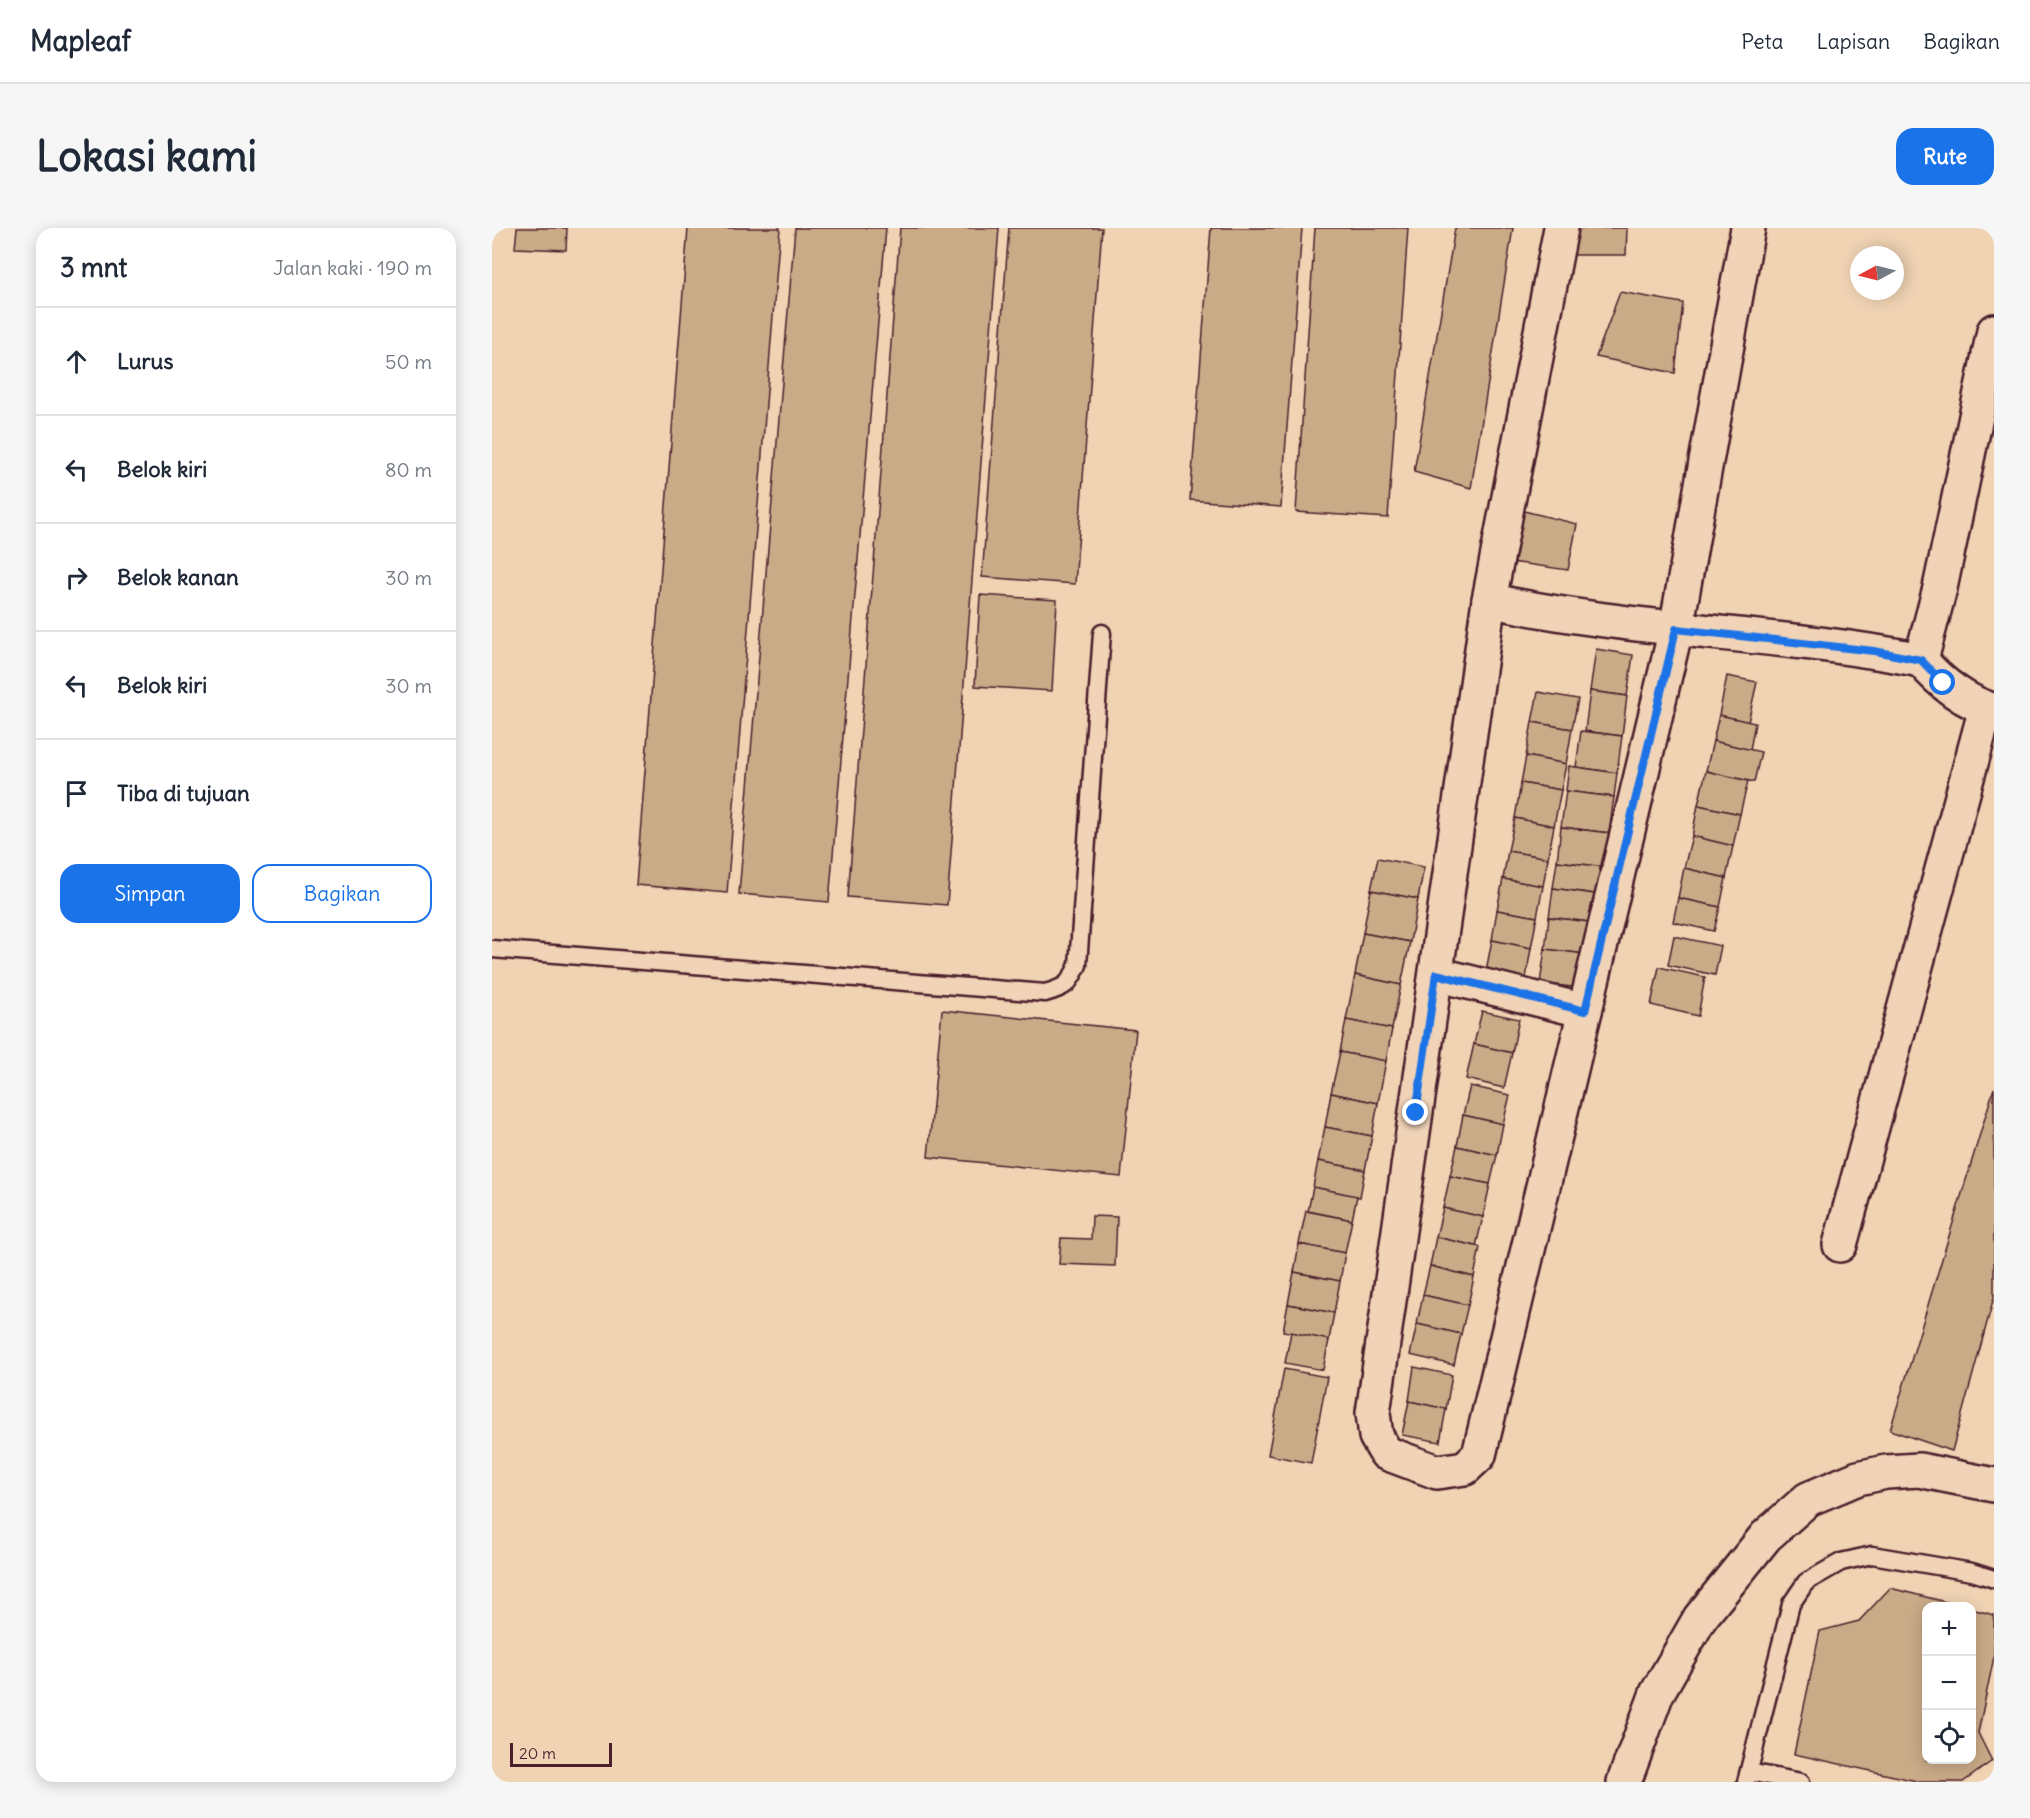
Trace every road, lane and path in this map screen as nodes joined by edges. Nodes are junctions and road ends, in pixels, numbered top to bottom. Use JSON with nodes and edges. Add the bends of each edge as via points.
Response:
{"nodes":[{"id":1,"x":1562,"y":228,"type":"edge"},
{"id":2,"x":1748,"y":228,"type":"edge"},
{"id":3,"x":1994,"y":331,"type":"edge"},
{"id":4,"x":1490,"y":600,"type":"junction"},
{"id":5,"x":1676,"y":629,"type":"junction"},
{"id":6,"x":1102,"y":633,"type":"dead end"},
{"id":7,"x":1921,"y":660,"type":"junction"},
{"id":8,"x":1990,"y":709,"type":"edge"},
{"id":9,"x":492,"y":949,"type":"edge"},
{"id":10,"x":1436,"y":974,"type":"junction"},
{"id":11,"x":1585,"y":1011,"type":"junction"},
{"id":12,"x":1840,"y":1245,"type":"dead end"},
{"id":13,"x":1994,"y":1485,"type":"edge"},
{"id":14,"x":1994,"y":1579,"type":"edge"},
{"id":15,"x":1747,"y":1777,"type":"edge"},
{"id":16,"x":1624,"y":1782,"type":"edge"},
{"id":17,"x":1801,"y":1782,"type":"edge"}],
"edges":[{"from":1,"to":4,"type":"street"},
{"from":2,"to":5,"type":"street"},
{"from":3,"to":7,"type":"street"},
{"from":4,"to":5,"type":"street"},
{"from":4,"to":10,"type":"street"},
{"from":5,"to":7,"type":"street","via":[[1874,651]]},
{"from":5,"to":11,"type":"street"},
{"from":6,"to":9,"type":"lane","via":[[1078,965],[1069,983],[1060,989],[1045,993]]},
{"from":7,"to":8,"type":"street","via":[[1953,691]]},
{"from":8,"to":12,"type":"street"},
{"from":10,"to":11,"type":"street"},
{"from":10,"to":11,"type":"street","via":[[1373,1413],[1376,1436],[1386,1453],[1437,1472],[1465,1468],[1479,1455]]},
{"from":13,"to":16,"type":"street","via":[[1919,1470],[1886,1472],[1858,1478],[1808,1499],[1766,1536],[1700,1618],[1657,1693]]},
{"from":14,"to":15,"type":"lane","via":[[1872,1556],[1841,1562],[1806,1582],[1791,1605]]},
{"from":15,"to":17,"type":"lane"}]}
